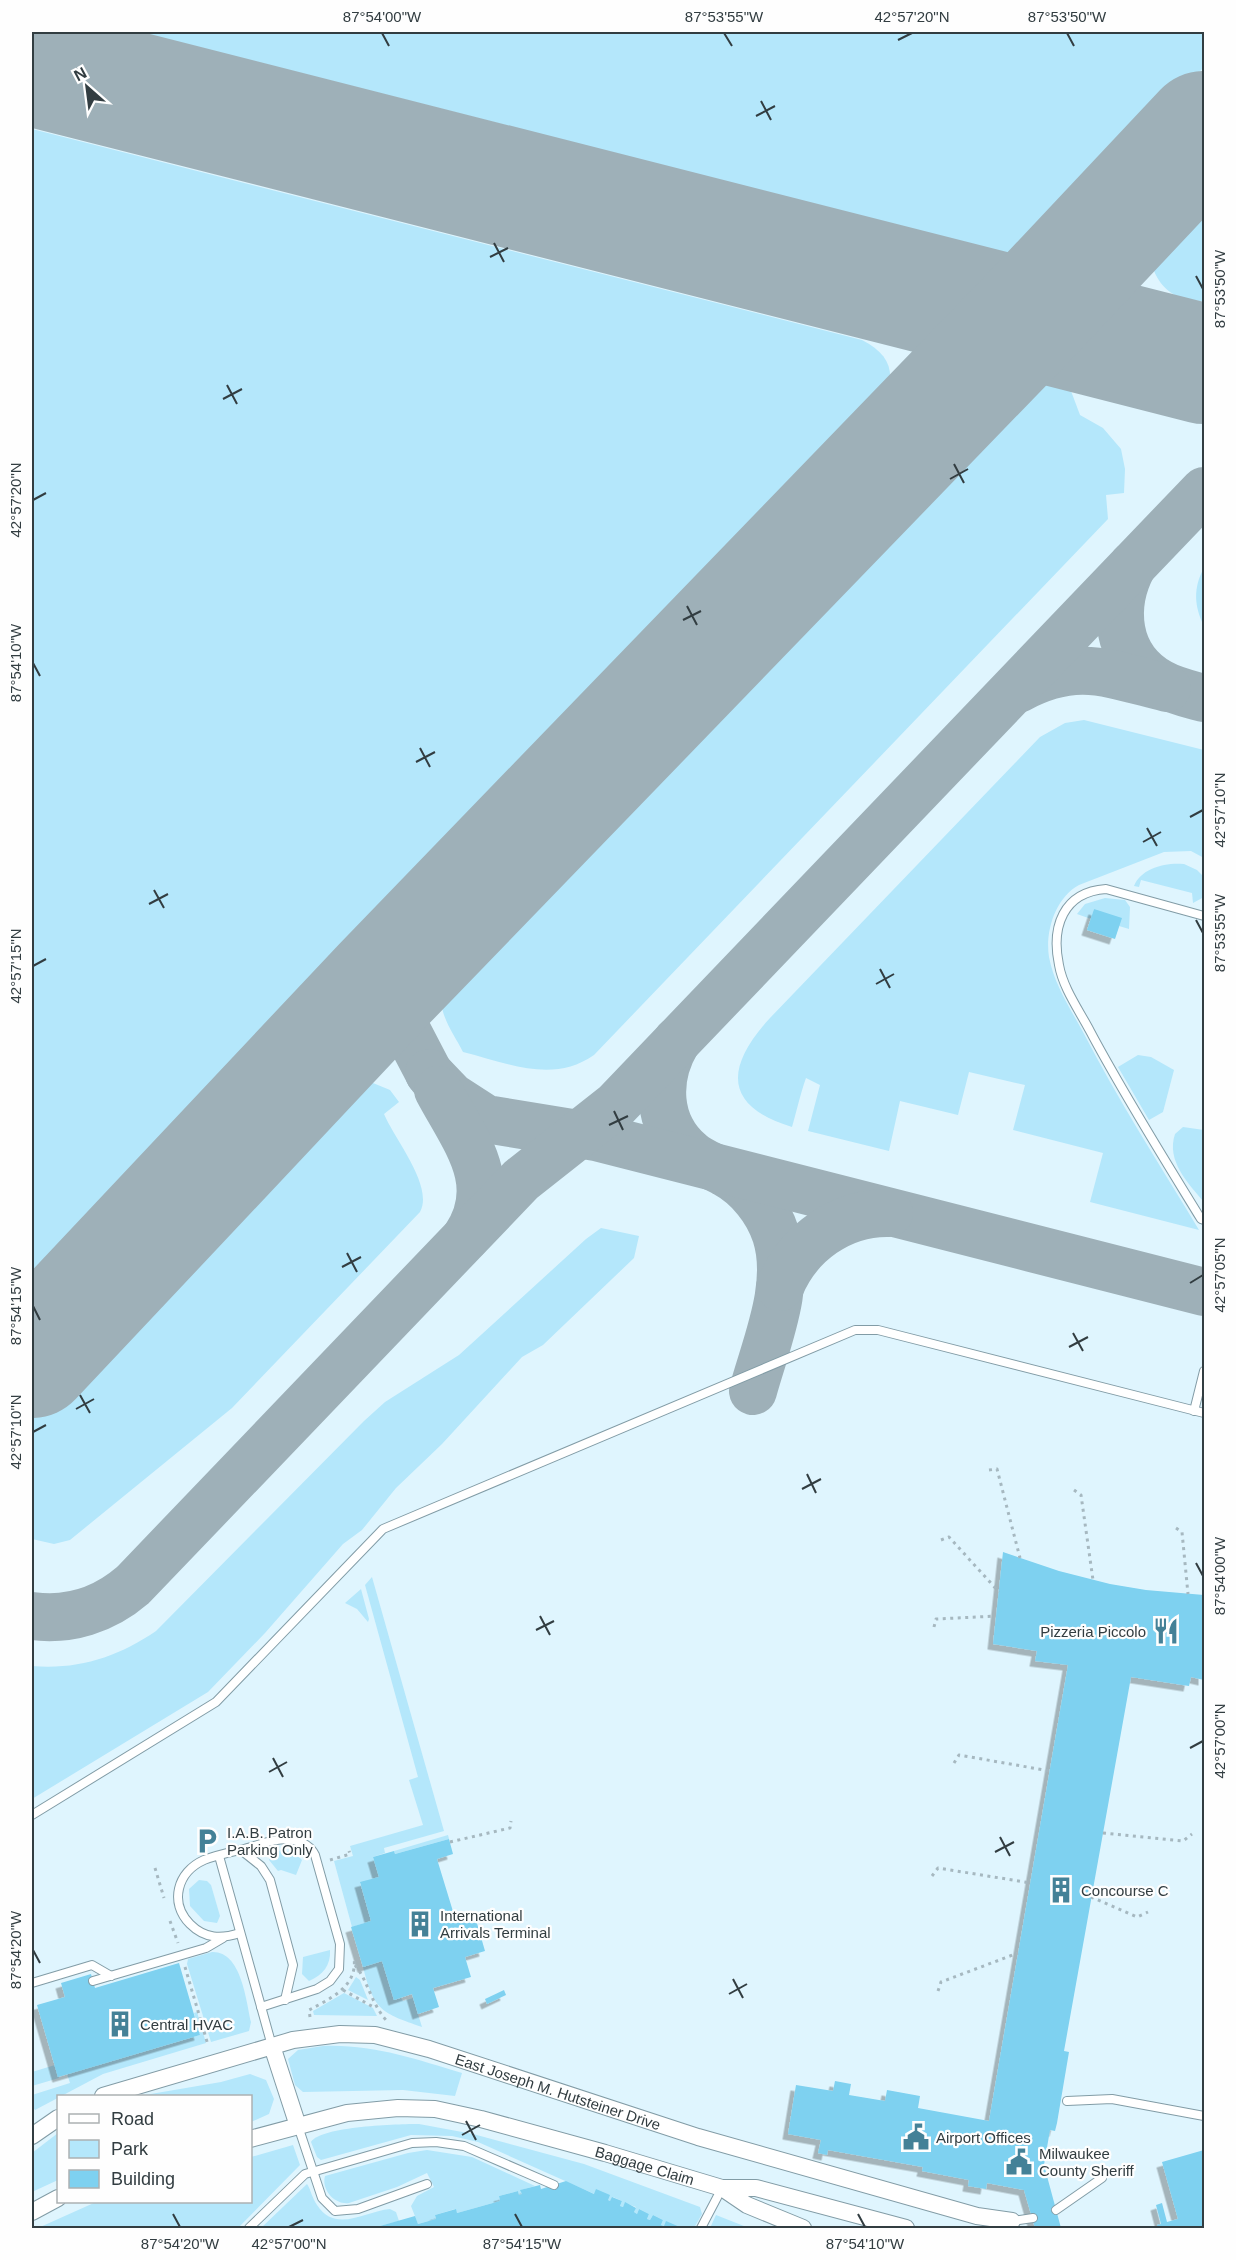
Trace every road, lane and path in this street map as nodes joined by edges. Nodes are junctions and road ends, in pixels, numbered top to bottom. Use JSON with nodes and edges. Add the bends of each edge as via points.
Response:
{"nodes":[{"id":1,"x":1204,"y":916,"type":"edge"},
{"id":2,"x":1204,"y":1220,"type":"edge"},
{"id":3,"x":1204,"y":1371,"type":"edge"},
{"id":4,"x":1194,"y":1410,"type":"junction"},
{"id":5,"x":1204,"y":1413,"type":"edge"},
{"id":6,"x":989,"y":1470,"type":"dead end"},
{"id":7,"x":1074,"y":1490,"type":"dead end"},
{"id":8,"x":1176,"y":1528,"type":"dead end"},
{"id":9,"x":941,"y":1540,"type":"dead end"},
{"id":10,"x":1020,"y":1558,"type":"dead end"},
{"id":11,"x":1093,"y":1580,"type":"dead end"},
{"id":12,"x":999,"y":1592,"type":"dead end"},
{"id":13,"x":1188,"y":1594,"type":"dead end"},
{"id":14,"x":996,"y":1616,"type":"dead end"},
{"id":15,"x":934,"y":1627,"type":"dead end"},
{"id":16,"x":954,"y":1763,"type":"dead end"},
{"id":17,"x":1050,"y":1771,"type":"dead end"},
{"id":18,"x":32,"y":1815,"type":"edge"},
{"id":19,"x":512,"y":1821,"type":"dead end"},
{"id":20,"x":1103,"y":1833,"type":"dead end"},
{"id":21,"x":1192,"y":1834,"type":"dead end"},
{"id":22,"x":450,"y":1842,"type":"dead end"},
{"id":23,"x":241,"y":1850,"type":"junction"},
{"id":24,"x":219,"y":1856,"type":"junction"},
{"id":25,"x":933,"y":1876,"type":"dead end"},
{"id":26,"x":1030,"y":1883,"type":"dead end"},
{"id":27,"x":1091,"y":1897,"type":"dead end"},
{"id":28,"x":1148,"y":1912,"type":"dead end"},
{"id":29,"x":240,"y":1933,"type":"junction"},
{"id":30,"x":223,"y":1938,"type":"junction"},
{"id":31,"x":1018,"y":1953,"type":"dead end"},
{"id":32,"x":355,"y":1965,"type":"dead end"},
{"id":33,"x":111,"y":1976,"type":"junction"},
{"id":34,"x":93,"y":1981,"type":"dead end"},
{"id":35,"x":32,"y":1983,"type":"edge"},
{"id":36,"x":343,"y":1989,"type":"dead end"},
{"id":37,"x":938,"y":1991,"type":"dead end"},
{"id":38,"x":285,"y":2000,"type":"junction"},
{"id":39,"x":261,"y":2007,"type":"junction"},
{"id":40,"x":378,"y":2009,"type":"junction"},
{"id":41,"x":386,"y":2020,"type":"dead end"},
{"id":42,"x":272,"y":2046,"type":"junction"},
{"id":43,"x":110,"y":2095,"type":"edge"},
{"id":44,"x":1067,"y":2101,"type":"dead end"},
{"id":45,"x":1204,"y":2116,"type":"edge"},
{"id":46,"x":57,"y":2119,"type":"edge"},
{"id":47,"x":298,"y":2126,"type":"junction"},
{"id":48,"x":32,"y":2134,"type":"edge"},
{"id":49,"x":252,"y":2138,"type":"edge"},
{"id":50,"x":312,"y":2171,"type":"junction"},
{"id":51,"x":1102,"y":2178,"type":"dead end"},
{"id":52,"x":427,"y":2184,"type":"dead end"},
{"id":53,"x":554,"y":2185,"type":"dead end"},
{"id":54,"x":722,"y":2188,"type":"junction"},
{"id":55,"x":57,"y":2199,"type":"edge"},
{"id":56,"x":1056,"y":2210,"type":"dead end"},
{"id":57,"x":32,"y":2212,"type":"edge"},
{"id":58,"x":1034,"y":2218,"type":"dead end"},
{"id":59,"x":1012,"y":2221,"type":"joint"},
{"id":60,"x":801,"y":2228,"type":"edge"},
{"id":61,"x":249,"y":2229,"type":"edge"},
{"id":62,"x":701,"y":2229,"type":"edge"},
{"id":63,"x":906,"y":2229,"type":"edge"}],
"edges":[{"from":1,"to":2,"type":"lane","via":[[1106,890],[1091,891],[1076,898],[1064,912],[1056,945],[1066,987],[1112,1072]]},
{"from":3,"to":4,"type":"lane"},
{"from":4,"to":5,"type":"lane"},
{"from":4,"to":18,"type":"lane","via":[[878,1330],[855,1330],[383,1529],[216,1702]]},
{"from":6,"to":10,"type":"path","via":[[997,1469]]},
{"from":7,"to":11,"type":"path","via":[[1081,1495]]},
{"from":8,"to":13,"type":"path","via":[[1182,1532]]},
{"from":9,"to":12,"type":"path","via":[[949,1537]]},
{"from":14,"to":15,"type":"path","via":[[936,1619]]},
{"from":16,"to":17,"type":"path","via":[[959,1755]]},
{"from":19,"to":22,"type":"path","via":[[510,1828]]},
{"from":20,"to":21,"type":"path","via":[[1183,1841]]},
{"from":23,"to":24,"type":"lane"},
{"from":23,"to":38,"type":"lane","via":[[261,1866],[270,1880],[293,1965]]},
{"from":23,"to":38,"type":"lane","via":[[286,1839],[308,1846],[315,1855],[340,1944],[341,1961],[335,1976],[324,1986]]},
{"from":24,"to":29,"type":"lane"},
{"from":24,"to":30,"type":"lane","via":[[197,1864],[185,1875],[177,1898],[180,1911],[191,1926]]},
{"from":25,"to":26,"type":"path","via":[[938,1868]]},
{"from":27,"to":28,"type":"path","via":[[1137,1917]]},
{"from":29,"to":30,"type":"lane"},
{"from":29,"to":39,"type":"lane"},
{"from":30,"to":33,"type":"lane","via":[[206,1948]]},
{"from":31,"to":37,"type":"path","via":[[941,1982]]},
{"from":32,"to":40,"type":"path"},
{"from":33,"to":34,"type":"lane"},
{"from":33,"to":35,"type":"lane","via":[[92,1965]]},
{"from":36,"to":40,"type":"path"},
{"from":38,"to":39,"type":"lane"},
{"from":39,"to":42,"type":"lane"},
{"from":40,"to":41,"type":"path"},
{"from":42,"to":43,"type":"street","name":"East Joseph M. Hutsteiner Drive"},
{"from":42,"to":47,"type":"street"},
{"from":42,"to":59,"type":"street","name":"East Joseph M. Hutsteiner Drive","via":[[330,2034],[390,2038],[698,2137],[977,2216]]},
{"from":44,"to":45,"type":"lane","via":[[1112,2099]]},
{"from":46,"to":48,"type":"street"},
{"from":47,"to":49,"type":"street","name":"Baggage Claim"},
{"from":47,"to":50,"type":"lane"},
{"from":47,"to":54,"type":"street","name":"Baggage Claim","via":[[346,2113],[389,2108],[435,2109]]},
{"from":50,"to":52,"type":"lane","via":[[325,2202],[343,2212]]},
{"from":50,"to":53,"type":"lane","via":[[407,2144],[436,2142],[474,2149]]},
{"from":50,"to":61,"type":"lane","via":[[298,2179]]},
{"from":51,"to":56,"type":"lane"},
{"from":54,"to":60,"type":"street","name":"Baggage Claim","via":[[747,2205]]},
{"from":54,"to":62,"type":"lane"},
{"from":54,"to":63,"type":"street","via":[[756,2188]]},
{"from":55,"to":57,"type":"street"},
{"from":58,"to":59,"type":"lane"}]}
